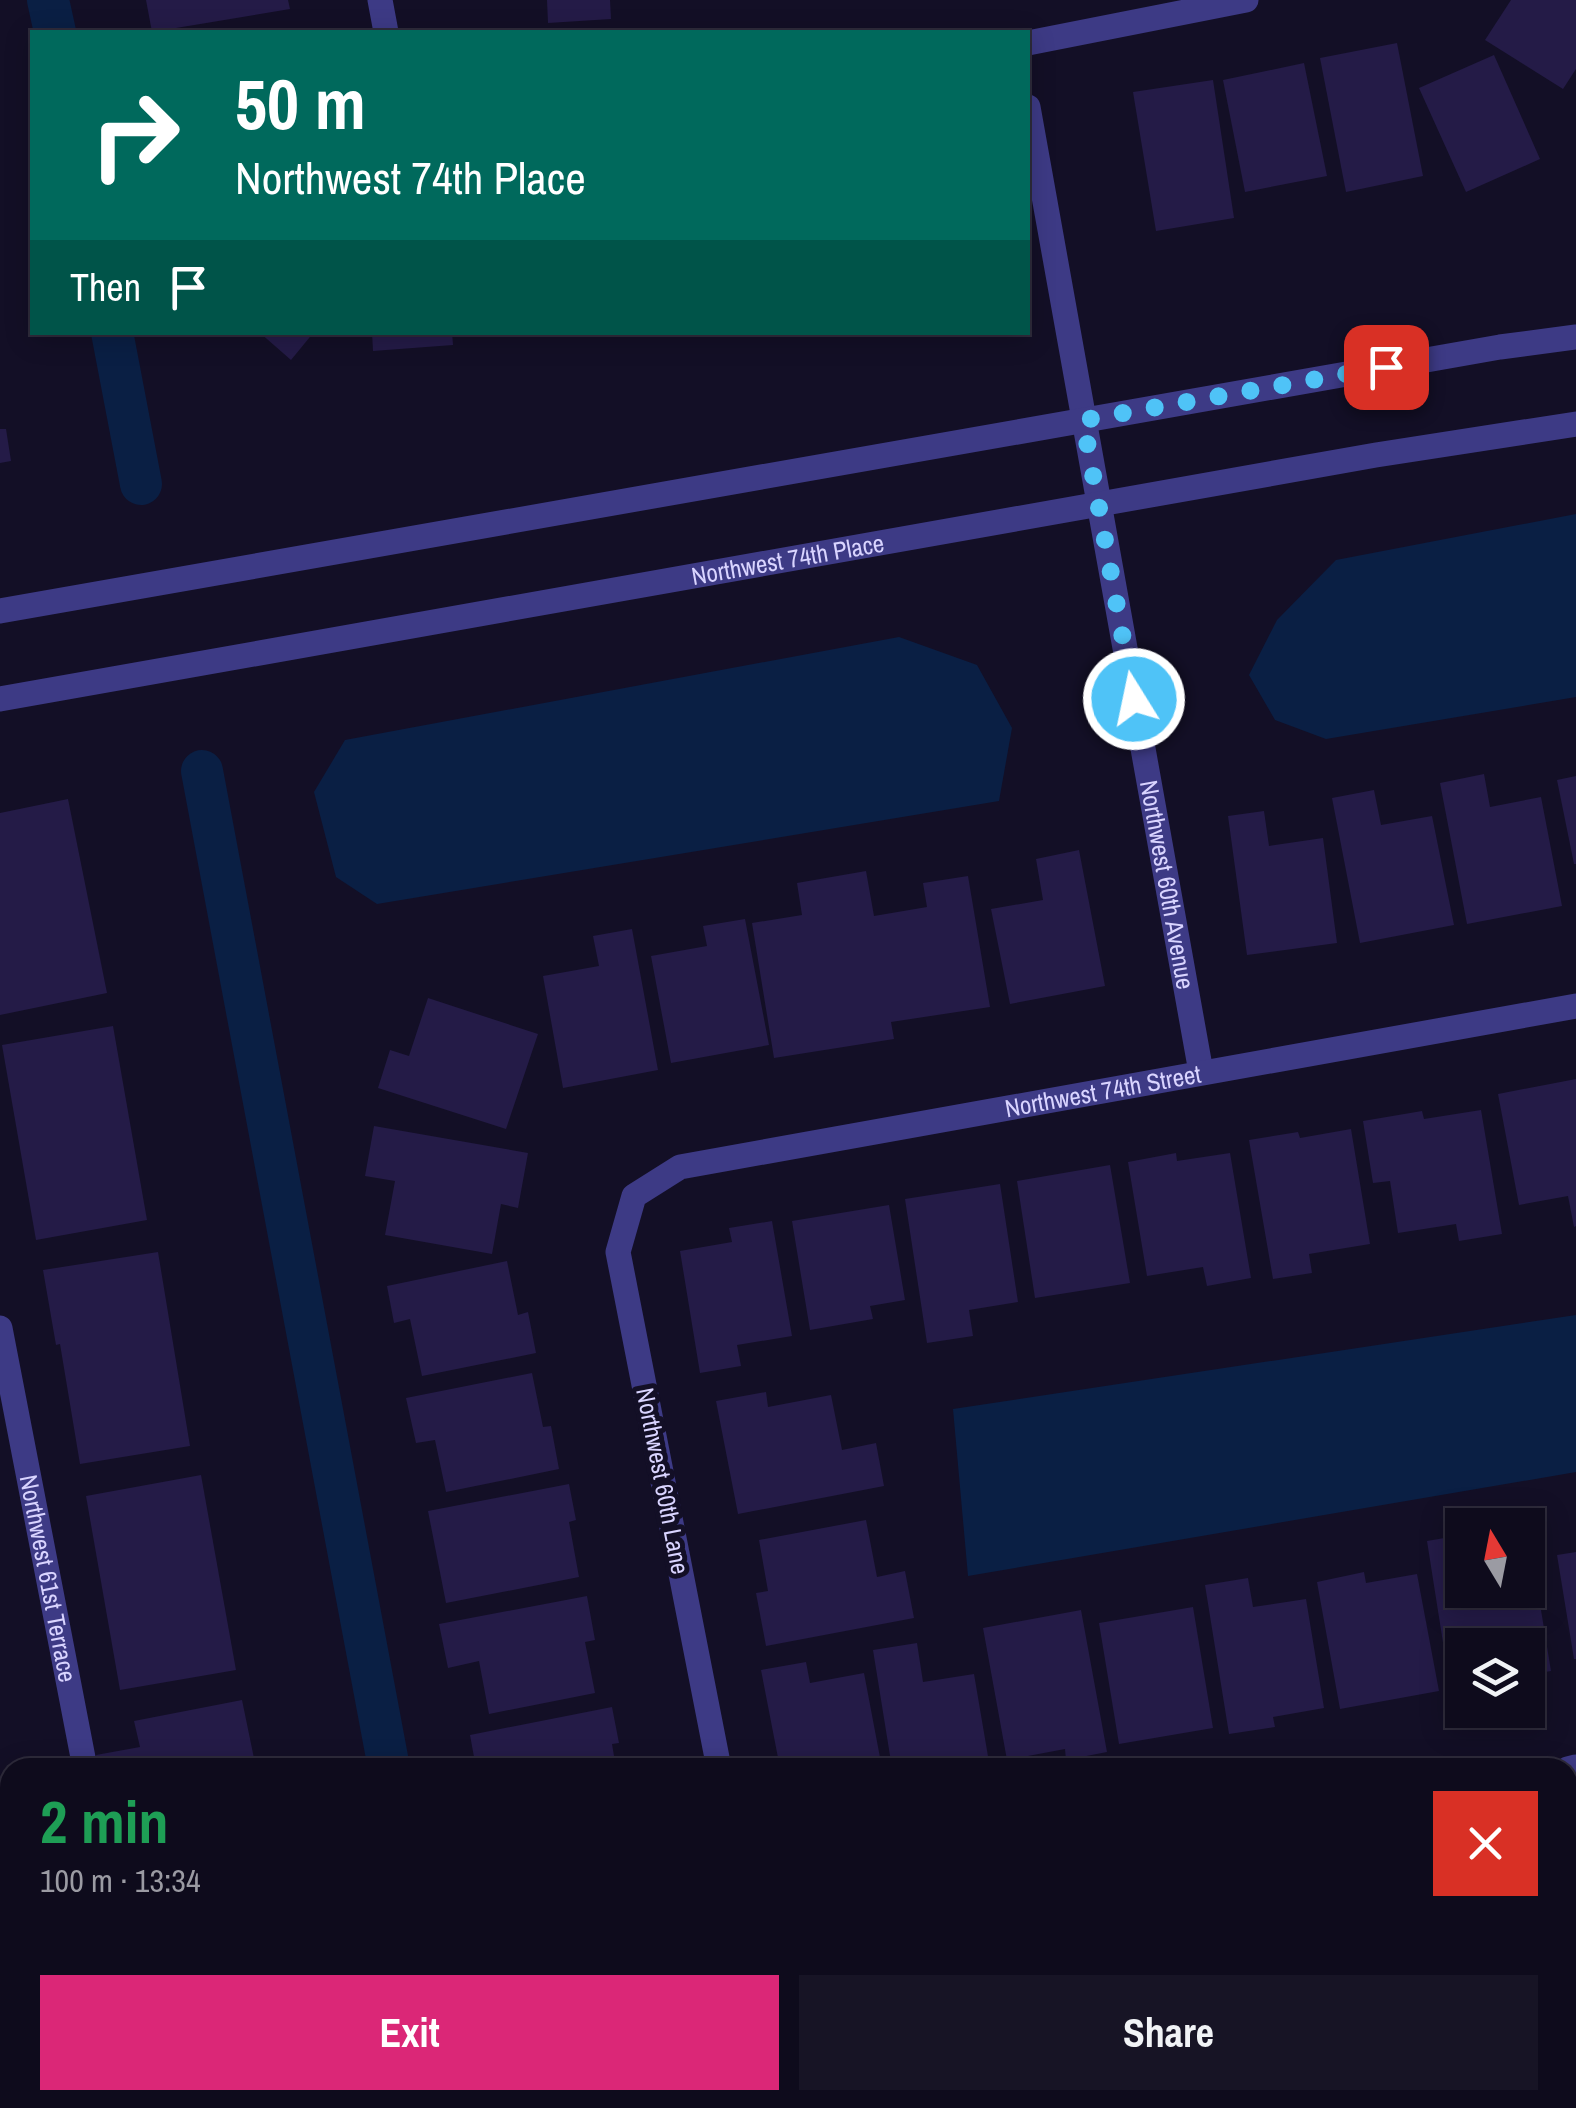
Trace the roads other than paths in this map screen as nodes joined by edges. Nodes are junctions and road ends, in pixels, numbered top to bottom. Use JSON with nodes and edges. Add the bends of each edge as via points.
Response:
{"nodes":[{"id":1,"x":380,"y":0,"type":"edge"},
{"id":2,"x":1246,"y":0,"type":"edge"},
{"id":3,"x":386,"y":30,"type":"edge"},
{"id":4,"x":1030,"y":43,"type":"edge"},
{"id":5,"x":1030,"y":118,"type":"edge"},
{"id":6,"x":1576,"y":336,"type":"edge"},
{"id":7,"x":1083,"y":420,"type":"junction"},
{"id":8,"x":1576,"y":424,"type":"edge"},
{"id":9,"x":1098,"y":504,"type":"junction"},
{"id":10,"x":0,"y":611,"type":"edge"},
{"id":11,"x":0,"y":700,"type":"edge"},
{"id":12,"x":1576,"y":1006,"type":"edge"},
{"id":13,"x":1201,"y":1072,"type":"junction"},
{"id":14,"x":634,"y":1196,"type":"joint"},
{"id":15,"x":0,"y":1328,"type":"edge"},
{"id":16,"x":83,"y":1758,"type":"edge"},
{"id":17,"x":717,"y":1758,"type":"edge"}],
"edges":[{"from":1,"to":3,"type":"street"},
{"from":2,"to":4,"type":"street"},
{"from":5,"to":7,"type":"street","name":"Northwest 60th Avenue"},
{"from":6,"to":7,"type":"street"},
{"from":7,"to":9,"type":"street","name":"Northwest 60th Avenue"},
{"from":7,"to":10,"type":"street"},
{"from":8,"to":9,"type":"street","name":"Northwest 74th Place"},
{"from":9,"to":11,"type":"street","name":"Northwest 74th Place"},
{"from":9,"to":13,"type":"street","name":"Northwest 60th Avenue"},
{"from":12,"to":13,"type":"street","name":"Northwest 74th Street"},
{"from":13,"to":14,"type":"street","name":"Northwest 74th Street","via":[[680,1167]]},
{"from":14,"to":17,"type":"street","name":"Northwest 60th Lane","via":[[618,1252]]},
{"from":15,"to":16,"type":"street","name":"Northwest 61st Terrace"}]}
